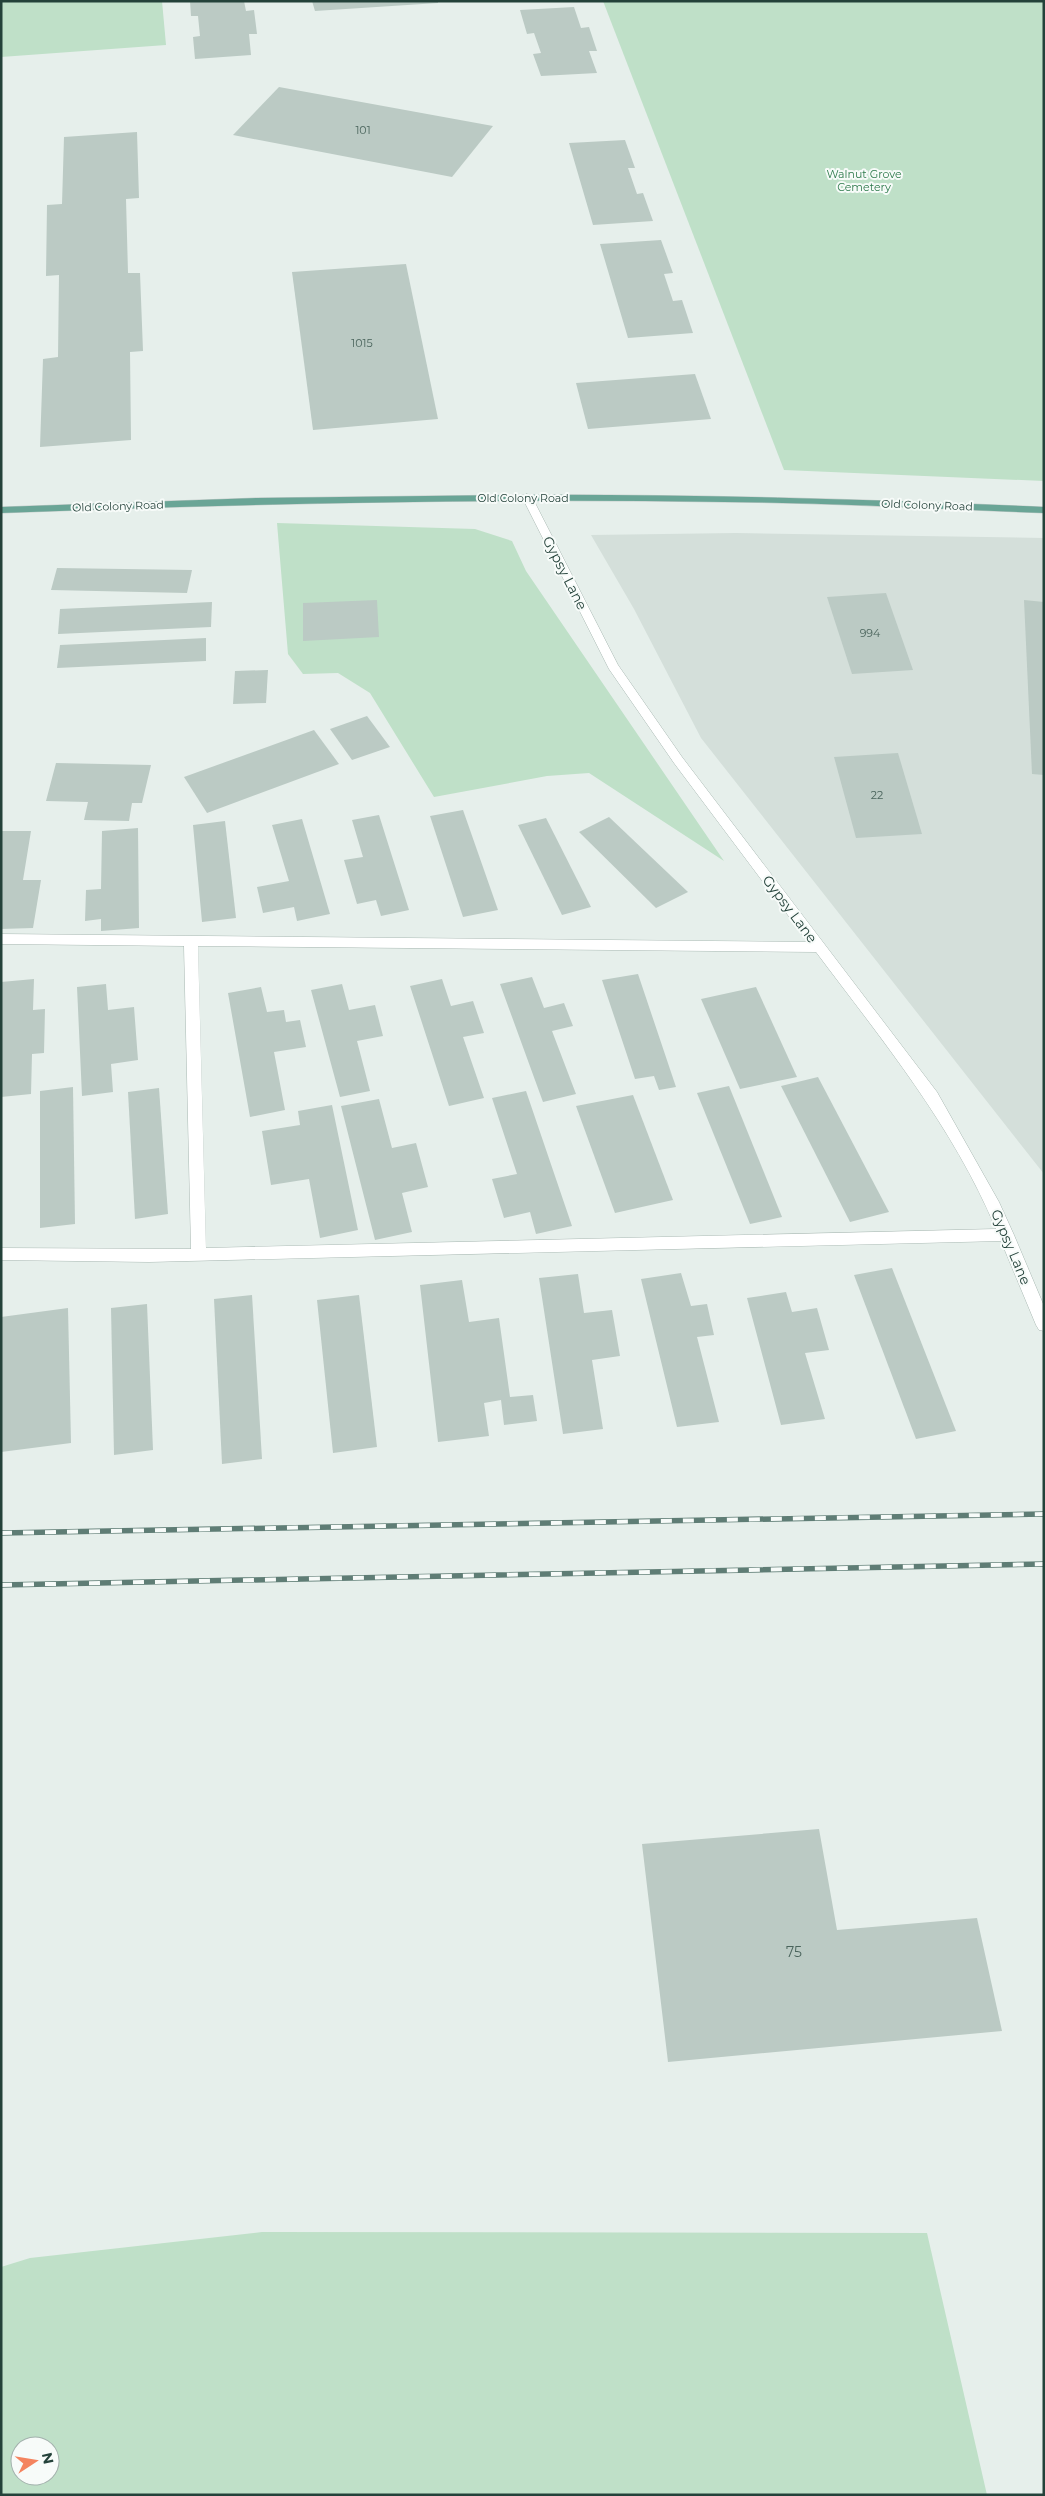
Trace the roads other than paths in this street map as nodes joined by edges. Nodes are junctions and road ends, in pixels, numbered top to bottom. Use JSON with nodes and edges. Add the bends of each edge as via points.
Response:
{"nodes":[{"id":1,"x":527,"y":498,"type":"junction"},
{"id":2,"x":1,"y":510,"type":"edge"},
{"id":3,"x":1044,"y":510,"type":"edge"},
{"id":4,"x":1,"y":939,"type":"edge"},
{"id":5,"x":191,"y":941,"type":"junction"},
{"id":6,"x":819,"y":947,"type":"junction"},
{"id":7,"x":1006,"y":1235,"type":"junction"},
{"id":8,"x":1,"y":1254,"type":"edge"},
{"id":9,"x":199,"y":1255,"type":"junction"},
{"id":10,"x":1044,"y":1325,"type":"edge"}],
"edges":[{"from":1,"to":2,"type":"main road","name":"Old Colony Road","via":[[177,503]]},
{"from":1,"to":3,"type":"main road","name":"Old Colony Road","via":[[685,498]]},
{"from":1,"to":6,"type":"street","name":"Gypsy Lane","via":[[613,666],[678,760]]},
{"from":4,"to":5,"type":"street"},
{"from":5,"to":6,"type":"street"},
{"from":5,"to":9,"type":"street"},
{"from":6,"to":7,"type":"street","name":"Gypsy Lane","via":[[932,1096],[994,1206]]},
{"from":7,"to":9,"type":"street"},
{"from":7,"to":10,"type":"street","name":"Gypsy Lane"},
{"from":8,"to":9,"type":"street"}]}
